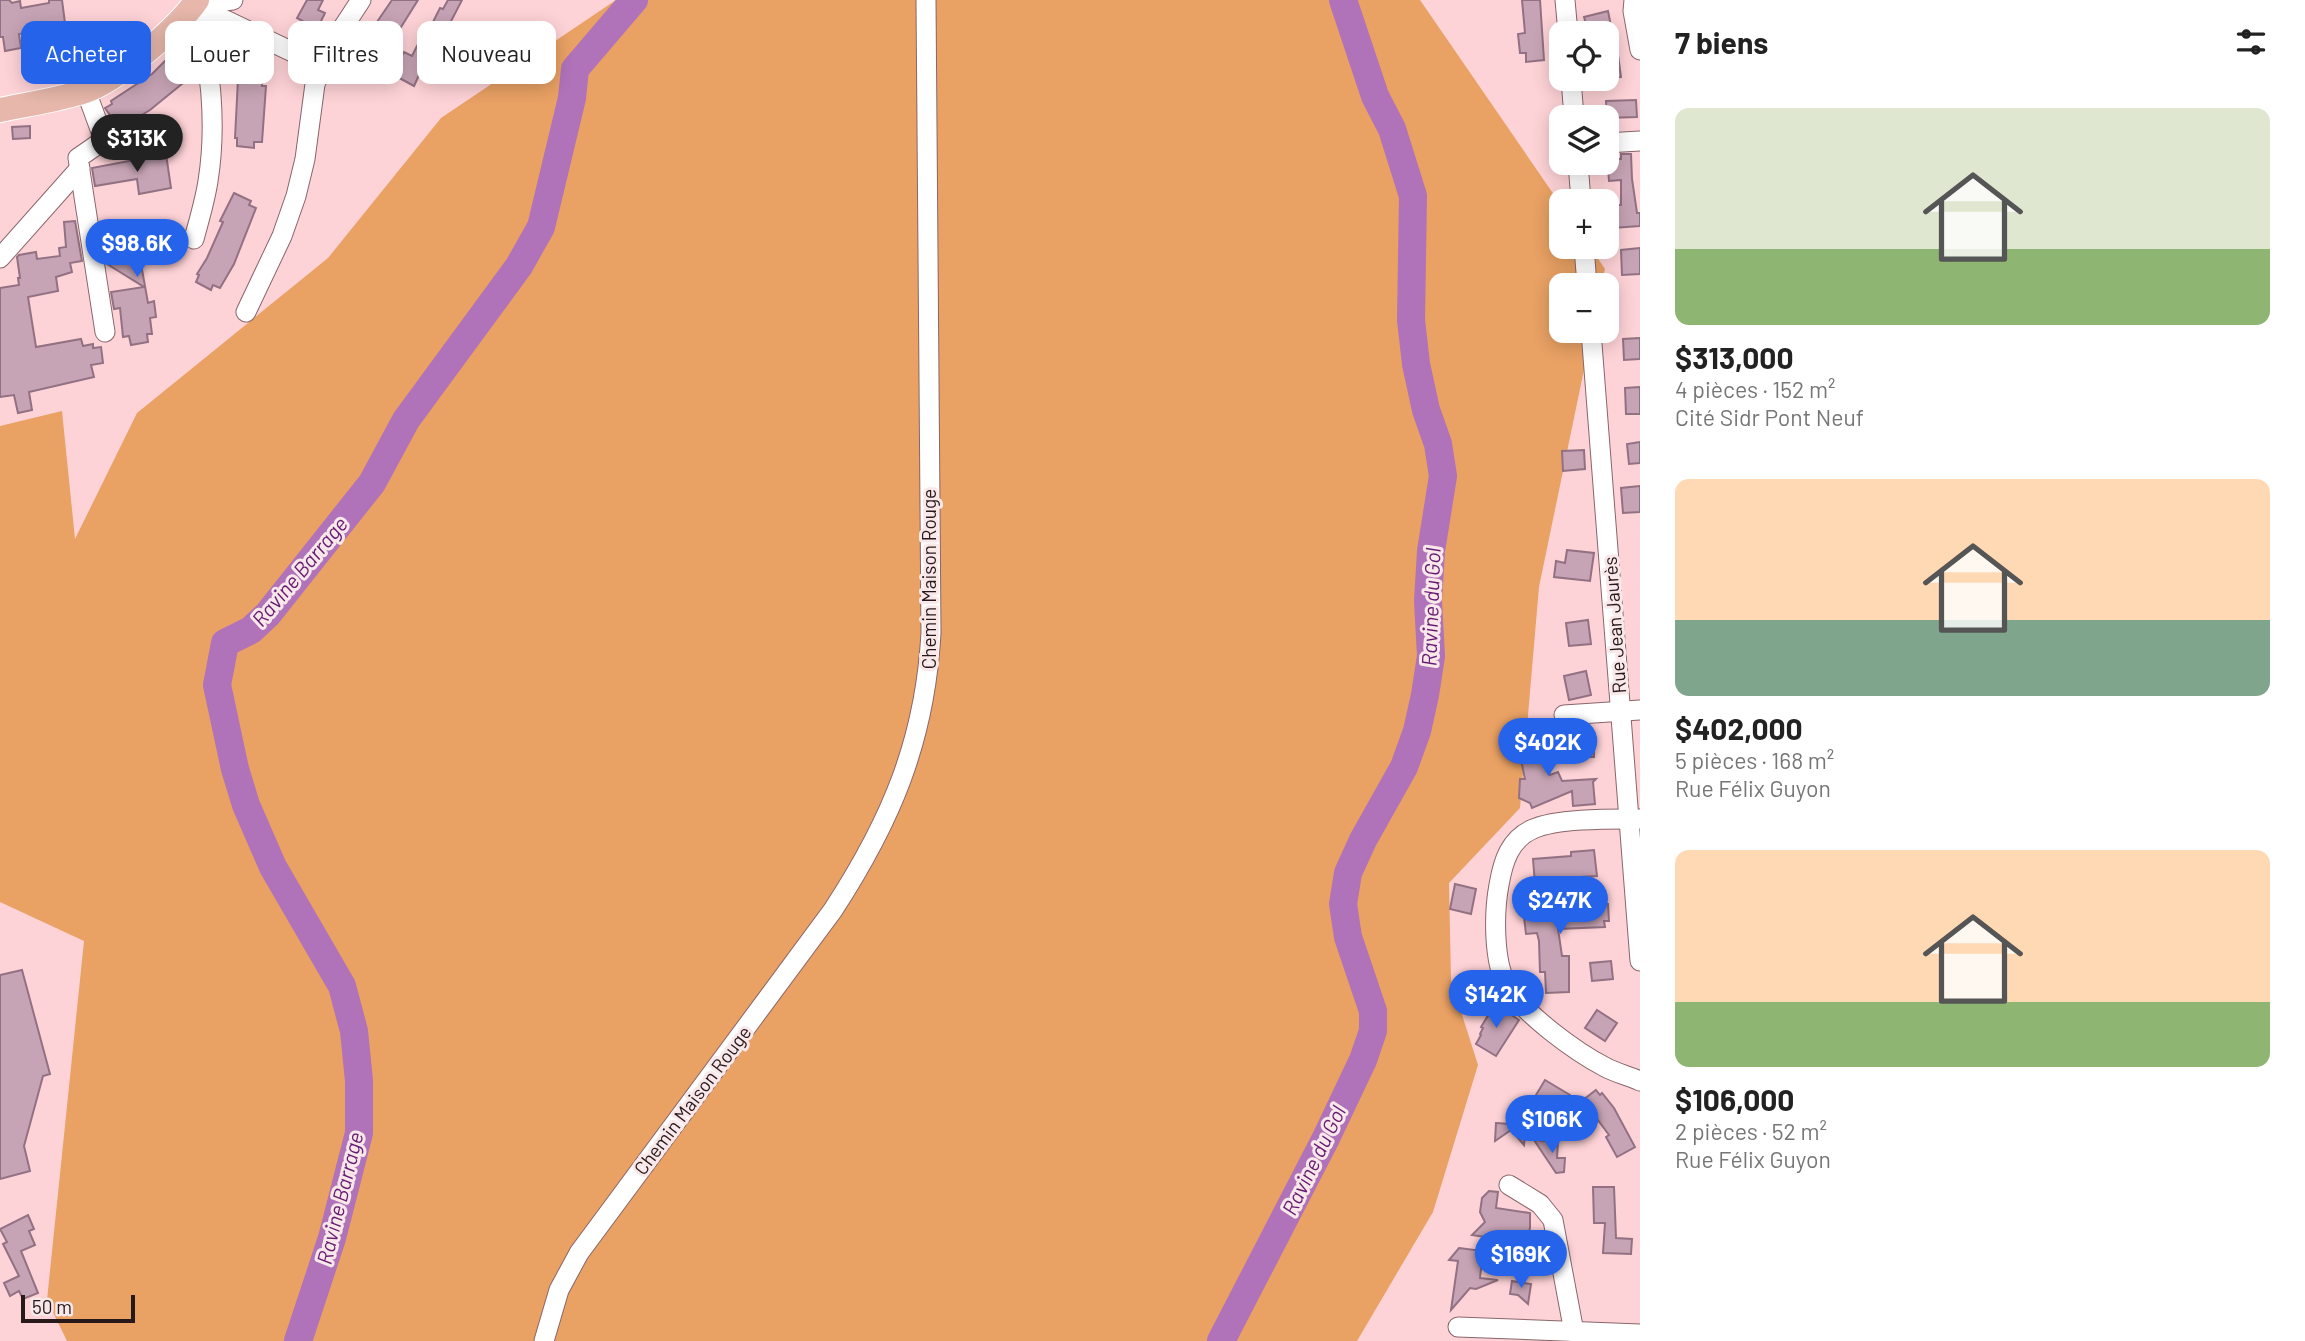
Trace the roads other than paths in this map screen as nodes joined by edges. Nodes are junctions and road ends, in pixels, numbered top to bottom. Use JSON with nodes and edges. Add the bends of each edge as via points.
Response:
{"nodes":[{"id":1,"x":233,"y":0,"type":"edge"},
{"id":2,"x":360,"y":0,"type":"edge"},
{"id":3,"x":926,"y":0,"type":"edge"},
{"id":4,"x":1565,"y":0,"type":"edge"},
{"id":5,"x":1634,"y":0,"type":"edge"},
{"id":6,"x":195,"y":2,"type":"edge"},
{"id":7,"x":347,"y":21,"type":"edge"},
{"id":8,"x":1567,"y":21,"type":"edge"},
{"id":9,"x":288,"y":49,"type":"edge"},
{"id":10,"x":1640,"y":50,"type":"edge"},
{"id":11,"x":315,"y":84,"type":"edge"},
{"id":12,"x":86,"y":91,"type":"junction"},
{"id":13,"x":0,"y":110,"type":"edge"},
{"id":14,"x":1640,"y":141,"type":"edge"},
{"id":15,"x":1619,"y":142,"type":"edge"},
{"id":16,"x":80,"y":168,"type":"junction"},
{"id":17,"x":194,"y":239,"type":"dead end"},
{"id":18,"x":0,"y":258,"type":"edge"},
{"id":19,"x":246,"y":312,"type":"dead end"},
{"id":20,"x":105,"y":332,"type":"dead end"},
{"id":21,"x":1592,"y":343,"type":"edge"},
{"id":22,"x":1630,"y":710,"type":"edge"},
{"id":23,"x":1563,"y":715,"type":"dead end"},
{"id":24,"x":1634,"y":819,"type":"edge"},
{"id":25,"x":1640,"y":961,"type":"edge"},
{"id":26,"x":1640,"y":1081,"type":"edge"},
{"id":27,"x":1509,"y":1185,"type":"dead end"},
{"id":28,"x":1458,"y":1327,"type":"dead end"},
{"id":29,"x":1574,"y":1332,"type":"junction"},
{"id":30,"x":1639,"y":1338,"type":"edge"},
{"id":31,"x":544,"y":1341,"type":"edge"}],
"edges":[{"from":1,"to":6,"type":"street"},
{"from":2,"to":7,"type":"street"},
{"from":3,"to":31,"type":"street","name":"Chemin Maison Rouge","via":[[931,633],[918,726],[888,815],[862,865],[579,1253],[559,1290]]},
{"from":4,"to":8,"type":"street"},
{"from":5,"to":10,"type":"street"},
{"from":6,"to":9,"type":"street"},
{"from":6,"to":12,"type":"main road","via":[[132,63]]},
{"from":6,"to":17,"type":"street","via":[[205,38],[211,123],[208,181]]},
{"from":11,"to":19,"type":"street","via":[[296,197]]},
{"from":12,"to":13,"type":"main road"},
{"from":12,"to":16,"type":"street","via":[[104,139],[78,158]]},
{"from":14,"to":15,"type":"street"},
{"from":16,"to":18,"type":"street"},
{"from":16,"to":20,"type":"street"},
{"from":21,"to":22,"type":"street","name":"Rue Jean Jaurès"},
{"from":22,"to":23,"type":"street"},
{"from":22,"to":24,"type":"street","name":"Rue Jean Jaurès"},
{"from":24,"to":25,"type":"street","name":"Rue Jean Jaurès"},
{"from":24,"to":26,"type":"street","via":[[1552,823],[1521,836],[1511,845],[1502,867],[1496,931],[1499,965],[1519,1003],[1605,1067]]},
{"from":27,"to":29,"type":"street","via":[[1540,1204],[1553,1220]]},
{"from":28,"to":29,"type":"street"},
{"from":29,"to":30,"type":"street"}]}
